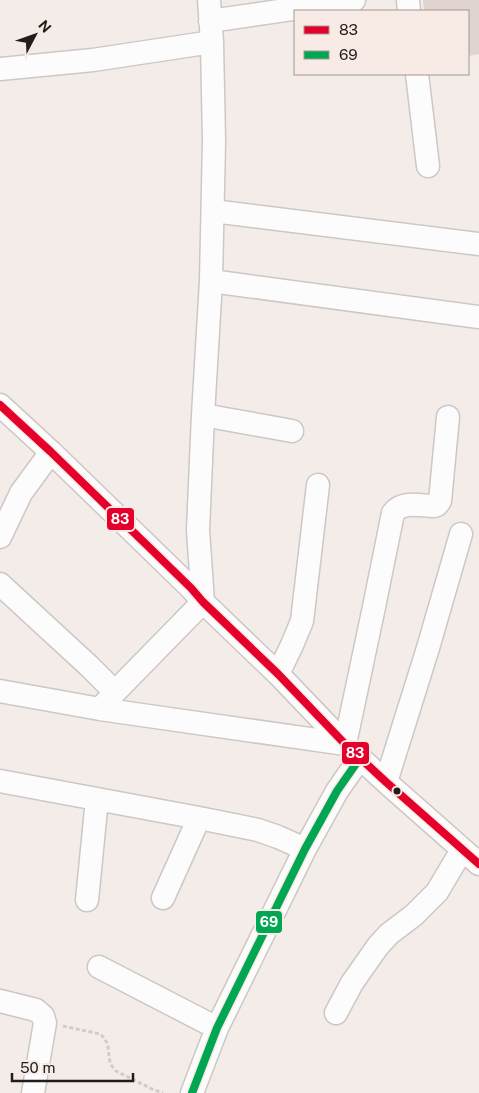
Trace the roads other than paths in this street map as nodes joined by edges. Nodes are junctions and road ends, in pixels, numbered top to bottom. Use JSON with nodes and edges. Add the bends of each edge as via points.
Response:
{"nodes":[{"id":1,"x":354,"y":0,"type":"edge"},
{"id":2,"x":210,"y":21,"type":"edge"},
{"id":3,"x":0,"y":69,"type":"edge"},
{"id":4,"x":417,"y":75,"type":"edge"},
{"id":5,"x":428,"y":166,"type":"dead end"},
{"id":6,"x":213,"y":211,"type":"junction"},
{"id":7,"x":479,"y":244,"type":"edge"},
{"id":8,"x":211,"y":280,"type":"junction"},
{"id":9,"x":479,"y":317,"type":"edge"},
{"id":10,"x":0,"y":405,"type":"edge"},
{"id":11,"x":203,"y":415,"type":"junction"},
{"id":12,"x":448,"y":417,"type":"dead end"},
{"id":13,"x":292,"y":431,"type":"dead end"},
{"id":14,"x":51,"y":452,"type":"junction"},
{"id":15,"x":318,"y":485,"type":"dead end"},
{"id":16,"x":461,"y":534,"type":"dead end"},
{"id":17,"x":0,"y":537,"type":"edge"},
{"id":18,"x":0,"y":584,"type":"edge"},
{"id":19,"x":203,"y":602,"type":"junction"},
{"id":20,"x":278,"y":674,"type":"junction"},
{"id":21,"x":0,"y":690,"type":"edge"},
{"id":22,"x":115,"y":692,"type":"junction"},
{"id":23,"x":100,"y":709,"type":"junction"},
{"id":24,"x":352,"y":751,"type":"junction"},
{"id":25,"x":0,"y":781,"type":"edge"},
{"id":26,"x":386,"y":782,"type":"junction"},
{"id":27,"x":97,"y":799,"type":"junction"},
{"id":28,"x":199,"y":818,"type":"junction"},
{"id":29,"x":305,"y":849,"type":"junction"},
{"id":30,"x":462,"y":850,"type":"junction"},
{"id":31,"x":479,"y":864,"type":"edge"},
{"id":32,"x":163,"y":898,"type":"dead end"},
{"id":33,"x":87,"y":900,"type":"dead end"},
{"id":34,"x":99,"y":966,"type":"dead end"},
{"id":35,"x":0,"y":1001,"type":"edge"},
{"id":36,"x":336,"y":1013,"type":"dead end"},
{"id":37,"x":217,"y":1028,"type":"junction"},
{"id":38,"x":33,"y":1093,"type":"edge"},
{"id":39,"x":192,"y":1093,"type":"edge"}],
"edges":[{"from":1,"to":2,"type":"street"},
{"from":2,"to":3,"type":"street","via":[[92,60]]},
{"from":2,"to":6,"type":"street"},
{"from":4,"to":5,"type":"street"},
{"from":6,"to":7,"type":"street"},
{"from":6,"to":8,"type":"street"},
{"from":8,"to":9,"type":"street"},
{"from":8,"to":11,"type":"street"},
{"from":10,"to":14,"type":"street"},
{"from":11,"to":13,"type":"street"},
{"from":11,"to":19,"type":"street","via":[[198,530]]},
{"from":12,"to":24,"type":"street","via":[[440,501],[434,506],[409,505],[393,513],[372,617]]},
{"from":14,"to":17,"type":"street","via":[[21,493]]},
{"from":14,"to":19,"type":"street"},
{"from":15,"to":20,"type":"street","via":[[302,621]]},
{"from":16,"to":26,"type":"street"},
{"from":18,"to":22,"type":"street"},
{"from":19,"to":20,"type":"street"},
{"from":19,"to":22,"type":"street"},
{"from":20,"to":24,"type":"street"},
{"from":21,"to":23,"type":"street"},
{"from":22,"to":23,"type":"street"},
{"from":23,"to":24,"type":"street"},
{"from":24,"to":26,"type":"street"},
{"from":24,"to":29,"type":"street","via":[[337,791]]},
{"from":25,"to":27,"type":"street"},
{"from":26,"to":30,"type":"street"},
{"from":27,"to":28,"type":"street"},
{"from":27,"to":33,"type":"street"},
{"from":28,"to":29,"type":"street","via":[[258,830]]},
{"from":28,"to":32,"type":"street"},
{"from":29,"to":37,"type":"street"},
{"from":30,"to":31,"type":"street"},
{"from":30,"to":36,"type":"street","via":[[438,892],[378,946]]},
{"from":34,"to":37,"type":"street"},
{"from":35,"to":38,"type":"street","via":[[36,1010],[43,1016],[45,1023]]},
{"from":37,"to":39,"type":"street"}]}
